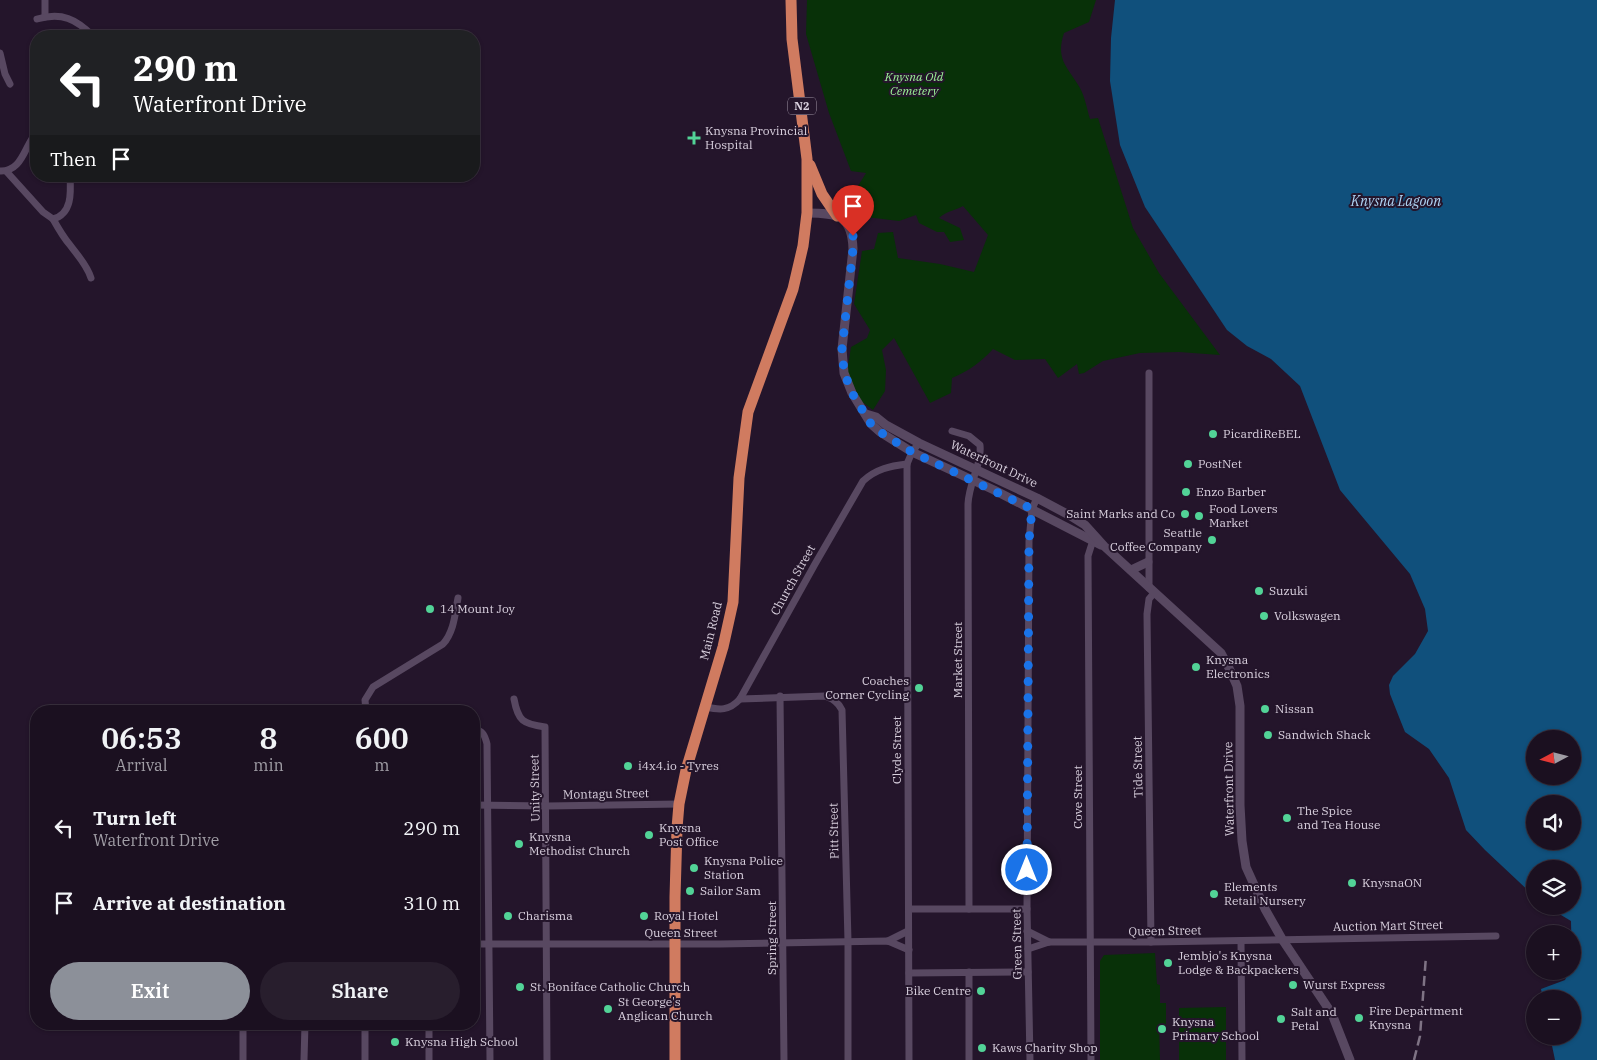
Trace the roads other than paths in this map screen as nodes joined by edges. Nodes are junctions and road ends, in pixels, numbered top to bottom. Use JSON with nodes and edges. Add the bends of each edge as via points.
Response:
{"nodes":[{"id":1,"x":45,"y":0,"type":"edge"},
{"id":2,"x":791,"y":0,"type":"edge"},
{"id":3,"x":86,"y":30,"type":"edge"},
{"id":4,"x":0,"y":53,"type":"edge"},
{"id":5,"x":10,"y":84,"type":"dead end"},
{"id":6,"x":30,"y":143,"type":"edge"},
{"id":7,"x":807,"y":159,"type":"junction"},
{"id":8,"x":3,"y":171,"type":"edge"},
{"id":9,"x":70,"y":182,"type":"edge"},
{"id":10,"x":807,"y":213,"type":"junction"},
{"id":11,"x":837,"y":216,"type":"junction"},
{"id":12,"x":53,"y":218,"type":"junction"},
{"id":13,"x":91,"y":278,"type":"dead end"},
{"id":14,"x":1148,"y":373,"type":"dead end"},
{"id":15,"x":866,"y":414,"type":"junction"},
{"id":16,"x":952,"y":431,"type":"dead end"},
{"id":17,"x":919,"y":443,"type":"junction"},
{"id":18,"x":912,"y":452,"type":"junction"},
{"id":19,"x":907,"y":464,"type":"junction"},
{"id":20,"x":976,"y":470,"type":"junction"},
{"id":21,"x":972,"y":480,"type":"junction"},
{"id":22,"x":1037,"y":498,"type":"junction"},
{"id":23,"x":1032,"y":509,"type":"junction"},
{"id":24,"x":1093,"y":538,"type":"junction"},
{"id":25,"x":1148,"y":562,"type":"junction"},
{"id":26,"x":1132,"y":570,"type":"junction"},
{"id":27,"x":1151,"y":590,"type":"junction"},
{"id":28,"x":458,"y":598,"type":"dead end"},
{"id":29,"x":780,"y":696,"type":"junction"},
{"id":30,"x":514,"y":699,"type":"dead end"},
{"id":31,"x":740,"y":699,"type":"junction"},
{"id":32,"x":366,"y":705,"type":"edge"},
{"id":33,"x":705,"y":706,"type":"junction"},
{"id":34,"x":480,"y":731,"type":"edge"},
{"id":35,"x":679,"y":804,"type":"junction"},
{"id":36,"x":480,"y":805,"type":"edge"},
{"id":37,"x":489,"y":805,"type":"junction"},
{"id":38,"x":547,"y":806,"type":"junction"},
{"id":39,"x":909,"y":909,"type":"junction"},
{"id":40,"x":969,"y":909,"type":"junction"},
{"id":41,"x":1027,"y":909,"type":"junction"},
{"id":42,"x":908,"y":931,"type":"junction"},
{"id":43,"x":1027,"y":931,"type":"junction"},
{"id":44,"x":1496,"y":936,"type":"dead end"},
{"id":45,"x":1282,"y":939,"type":"junction"},
{"id":46,"x":848,"y":941,"type":"junction"},
{"id":47,"x":888,"y":941,"type":"junction"},
{"id":48,"x":1241,"y":941,"type":"junction"},
{"id":49,"x":784,"y":942,"type":"junction"},
{"id":50,"x":1049,"y":942,"type":"junction"},
{"id":51,"x":1151,"y":942,"type":"junction"},
{"id":52,"x":1090,"y":943,"type":"junction"},
{"id":53,"x":480,"y":944,"type":"edge"},
{"id":54,"x":675,"y":944,"type":"junction"},
{"id":55,"x":489,"y":945,"type":"junction"},
{"id":56,"x":546,"y":945,"type":"junction"},
{"id":57,"x":1028,"y":949,"type":"junction"},
{"id":58,"x":909,"y":950,"type":"junction"},
{"id":59,"x":969,"y":972,"type":"junction"},
{"id":60,"x":1028,"y":972,"type":"junction"},
{"id":61,"x":909,"y":973,"type":"junction"},
{"id":62,"x":243,"y":1030,"type":"edge"},
{"id":63,"x":305,"y":1030,"type":"edge"},
{"id":64,"x":365,"y":1030,"type":"edge"},
{"id":65,"x":429,"y":1030,"type":"edge"},
{"id":66,"x":243,"y":1060,"type":"edge"},
{"id":67,"x":304,"y":1060,"type":"edge"},
{"id":68,"x":365,"y":1060,"type":"edge"},
{"id":69,"x":429,"y":1060,"type":"edge"},
{"id":70,"x":490,"y":1060,"type":"edge"},
{"id":71,"x":547,"y":1060,"type":"edge"},
{"id":72,"x":675,"y":1060,"type":"edge"},
{"id":73,"x":784,"y":1060,"type":"edge"},
{"id":74,"x":848,"y":1060,"type":"edge"},
{"id":75,"x":909,"y":1060,"type":"edge"},
{"id":76,"x":969,"y":1060,"type":"edge"},
{"id":77,"x":1030,"y":1060,"type":"edge"},
{"id":78,"x":1091,"y":1060,"type":"edge"},
{"id":79,"x":1242,"y":1060,"type":"edge"},
{"id":80,"x":1350,"y":1060,"type":"edge"}],
"edges":[{"from":1,"to":3,"type":"street","via":[[41,18],[59,16]]},
{"from":2,"to":7,"type":"highway","number":"N2","via":[[792,39]]},
{"from":4,"to":5,"type":"street"},
{"from":6,"to":8,"type":"street","via":[[18,164]]},
{"from":7,"to":10,"type":"highway","number":"N2"},
{"from":7,"to":11,"type":"highway","via":[[822,194]]},
{"from":8,"to":12,"type":"street"},
{"from":9,"to":12,"type":"street","via":[[68,208],[61,216]]},
{"from":10,"to":11,"type":"street"},
{"from":10,"to":33,"type":"highway","name":"Main Road","number":"N2","via":[[793,289],[748,412],[739,478],[733,602]]},
{"from":11,"to":15,"type":"street","name":"Waterfront Drive","via":[[850,228],[853,236],[842,349],[844,372],[852,393]]},
{"from":12,"to":13,"type":"street"},
{"from":14,"to":25,"type":"street","name":"Tide Street"},
{"from":15,"to":17,"type":"street","name":"Waterfront Drive"},
{"from":15,"to":18,"type":"street","name":"Waterfront Drive","via":[[880,432]]},
{"from":16,"to":20,"type":"street","name":"Market Street","via":[[969,436],[980,445],[981,456]]},
{"from":17,"to":18,"type":"street","name":"Clyde Street"},
{"from":17,"to":20,"type":"street","name":"Waterfront Drive"},
{"from":18,"to":19,"type":"street","name":"Clyde Street"},
{"from":18,"to":21,"type":"street","name":"Waterfront Drive"},
{"from":19,"to":31,"type":"street","name":"Church Street","via":[[879,470],[863,481]]},
{"from":19,"to":39,"type":"street","name":"Clyde Street"},
{"from":20,"to":21,"type":"street","name":"Market Street"},
{"from":20,"to":22,"type":"street","name":"Waterfront Drive"},
{"from":21,"to":23,"type":"street","name":"Waterfront Drive"},
{"from":21,"to":40,"type":"street","name":"Market Street","via":[[968,504]]},
{"from":22,"to":23,"type":"street","name":"Green Street"},
{"from":22,"to":24,"type":"street","name":"Waterfront Drive","via":[[1086,525]]},
{"from":23,"to":24,"type":"street","name":"Waterfront Drive"},
{"from":23,"to":41,"type":"street","name":"Green Street"},
{"from":24,"to":26,"type":"street","name":"Waterfront Drive"},
{"from":24,"to":52,"type":"street","name":"Cove Street","via":[[1088,556]]},
{"from":25,"to":26,"type":"street"},
{"from":25,"to":27,"type":"street","name":"Tide Street"},
{"from":26,"to":27,"type":"street","name":"Waterfront Drive"},
{"from":27,"to":45,"type":"street","name":"Waterfront Drive","via":[[1221,653],[1230,668],[1240,706],[1242,841],[1246,867]]},
{"from":27,"to":51,"type":"street","name":"Tide Street","via":[[1147,614]]},
{"from":28,"to":32,"type":"street","via":[[454,624],[447,640],[373,686]]},
{"from":29,"to":31,"type":"street","name":"Pitt Street"},
{"from":29,"to":46,"type":"street","name":"Pitt Street","via":[[824,696],[832,698],[842,710]]},
{"from":29,"to":49,"type":"street","name":"Spring Street"},
{"from":30,"to":38,"type":"street","name":"Unity Street","via":[[520,718],[532,725],[545,727]]},
{"from":31,"to":33,"type":"street","via":[[724,710]]},
{"from":33,"to":35,"type":"highway","name":"Main Road","number":"N2"},
{"from":34,"to":37,"type":"street","via":[[486,739]]},
{"from":35,"to":38,"type":"street","name":"Montagu Street"},
{"from":35,"to":54,"type":"highway","name":"Main Road","number":"N2"},
{"from":36,"to":37,"type":"street","name":"Montagu Street"},
{"from":37,"to":38,"type":"street","name":"Montagu Street"},
{"from":37,"to":55,"type":"street"},
{"from":38,"to":56,"type":"street","name":"Unity Street"},
{"from":39,"to":40,"type":"street"},
{"from":39,"to":42,"type":"street","name":"Clyde Street"},
{"from":40,"to":41,"type":"street"},
{"from":41,"to":43,"type":"street","name":"Green Street"},
{"from":42,"to":47,"type":"street","name":"Queen Street"},
{"from":42,"to":58,"type":"street","name":"Clyde Street"},
{"from":43,"to":50,"type":"street","name":"Queen Street"},
{"from":43,"to":57,"type":"street","name":"Green Street"},
{"from":44,"to":45,"type":"street","name":"Auction Mart Street"},
{"from":45,"to":48,"type":"street","name":"Queen Street"},
{"from":45,"to":80,"type":"street","name":"Waterfront Drive","via":[[1332,1014]]},
{"from":46,"to":47,"type":"street","name":"Queen Street"},
{"from":46,"to":49,"type":"street","name":"Queen Street"},
{"from":46,"to":74,"type":"street","name":"Pitt Street"},
{"from":47,"to":58,"type":"street","name":"Queen Street"},
{"from":48,"to":51,"type":"street","name":"Queen Street"},
{"from":48,"to":79,"type":"street"},
{"from":49,"to":54,"type":"street","name":"Queen Street"},
{"from":49,"to":73,"type":"street","name":"Spring Street"},
{"from":50,"to":52,"type":"street","name":"Queen Street"},
{"from":50,"to":57,"type":"street","name":"Queen Street"},
{"from":51,"to":52,"type":"street","name":"Queen Street"},
{"from":52,"to":78,"type":"street","name":"Cove Street"},
{"from":53,"to":55,"type":"street","name":"Queen Street"},
{"from":54,"to":56,"type":"street","name":"Queen Street"},
{"from":54,"to":72,"type":"highway","name":"Main Road","number":"N2"},
{"from":55,"to":56,"type":"street","name":"Queen Street"},
{"from":55,"to":70,"type":"street"},
{"from":56,"to":71,"type":"street","name":"Unity Street"},
{"from":57,"to":60,"type":"street","name":"Green Street"},
{"from":58,"to":61,"type":"street","name":"Clyde Street"},
{"from":59,"to":60,"type":"street"},
{"from":59,"to":61,"type":"street"},
{"from":59,"to":76,"type":"street"},
{"from":60,"to":77,"type":"street","name":"Green Street"},
{"from":61,"to":75,"type":"street","name":"Clyde Street"},
{"from":62,"to":66,"type":"street"},
{"from":63,"to":67,"type":"street"},
{"from":64,"to":68,"type":"street"},
{"from":65,"to":69,"type":"street"}]}
